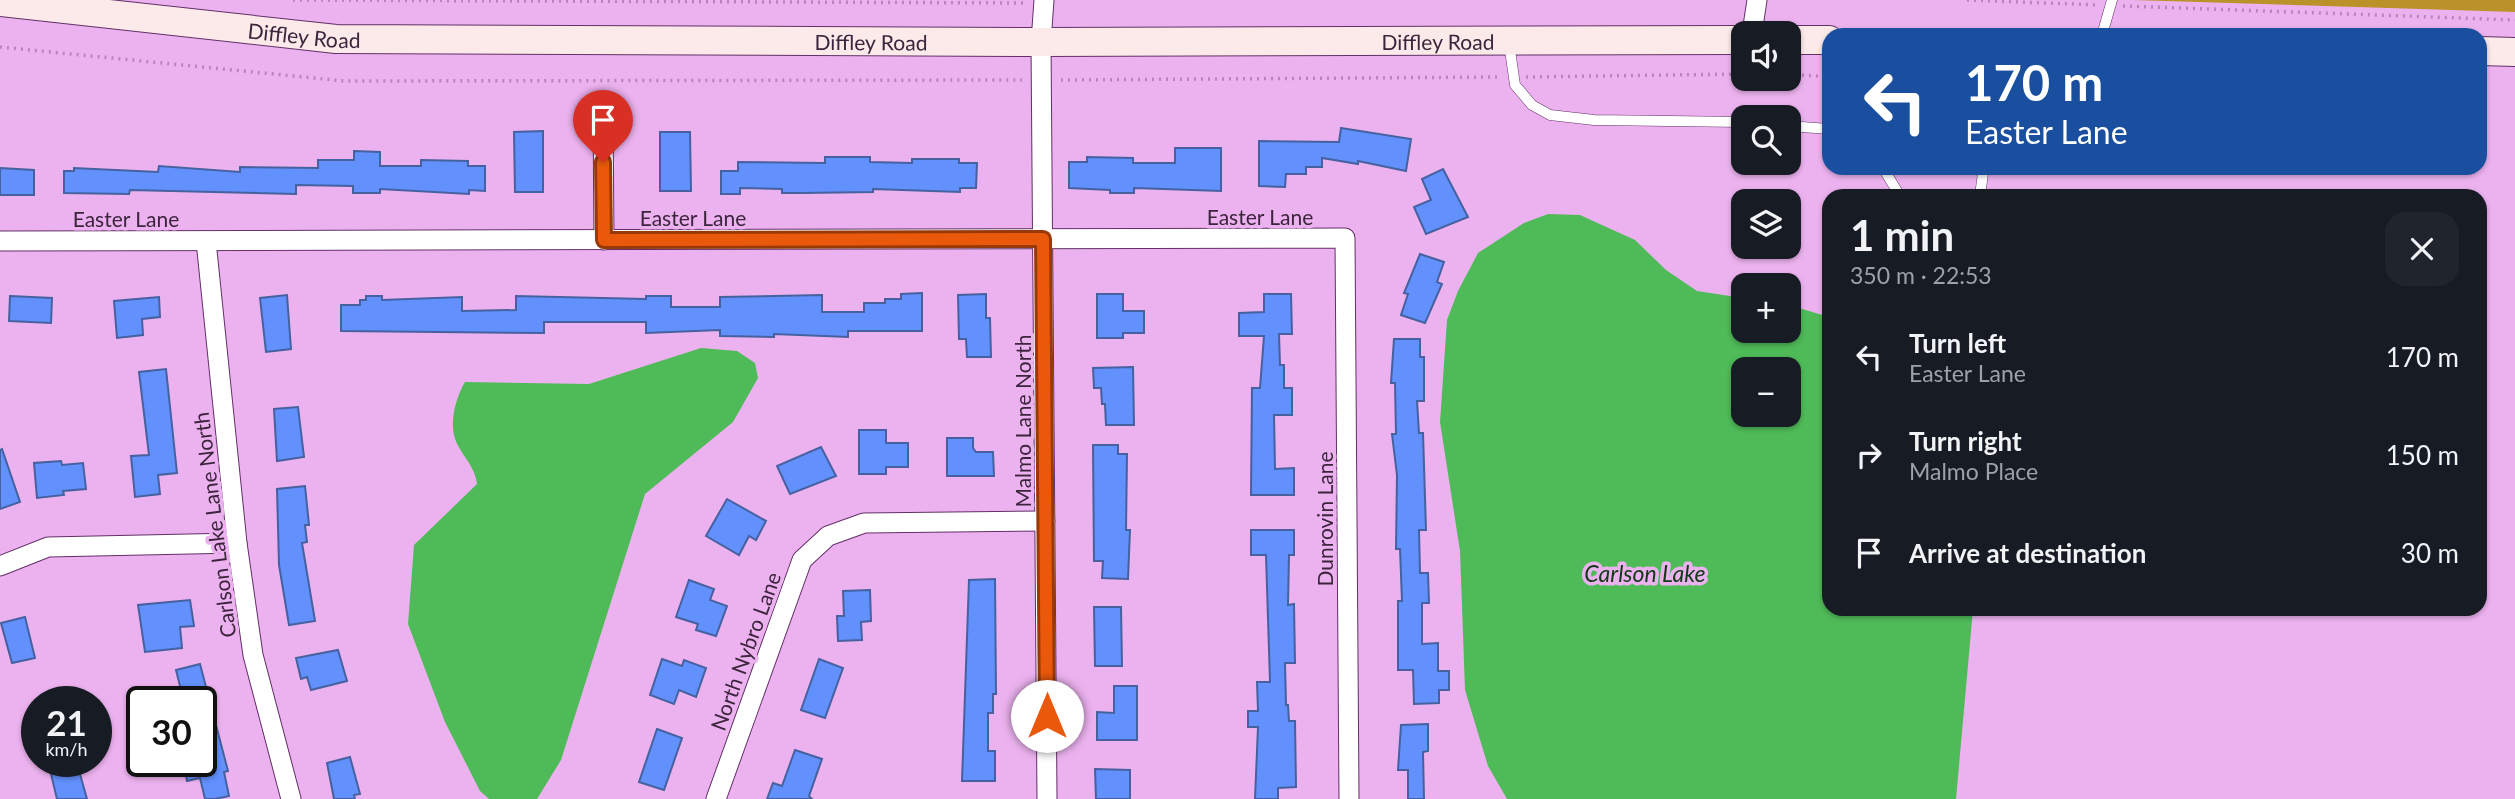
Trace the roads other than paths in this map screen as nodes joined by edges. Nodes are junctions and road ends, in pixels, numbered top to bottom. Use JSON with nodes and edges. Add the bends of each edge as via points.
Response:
{"nodes":[{"id":1,"x":1757,"y":0,"type":"edge"},
{"id":2,"x":1044,"y":1,"type":"edge"},
{"id":3,"x":9,"y":2,"type":"edge"},
{"id":4,"x":2111,"y":3,"type":"edge"},
{"id":5,"x":1754,"y":21,"type":"edge"},
{"id":6,"x":2104,"y":28,"type":"edge"},
{"id":7,"x":1731,"y":40,"type":"edge"},
{"id":8,"x":1801,"y":40,"type":"edge"},
{"id":9,"x":1822,"y":40,"type":"edge"},
{"id":10,"x":1509,"y":41,"type":"junction"},
{"id":11,"x":1041,"y":42,"type":"junction"},
{"id":12,"x":2487,"y":51,"type":"edge"},
{"id":13,"x":2515,"y":52,"type":"edge"},
{"id":14,"x":603,"y":110,"type":"dead end"},
{"id":15,"x":1731,"y":122,"type":"edge"},
{"id":16,"x":1801,"y":127,"type":"edge"},
{"id":17,"x":1822,"y":128,"type":"edge"},
{"id":18,"x":1345,"y":238,"type":"joint"},
{"id":19,"x":1043,"y":239,"type":"junction"},
{"id":20,"x":604,"y":240,"type":"junction"},
{"id":21,"x":0,"y":241,"type":"edge"},
{"id":22,"x":205,"y":241,"type":"junction"},
{"id":23,"x":1045,"y":521,"type":"junction"},
{"id":24,"x":237,"y":543,"type":"junction"},
{"id":25,"x":0,"y":566,"type":"edge"},
{"id":26,"x":291,"y":799,"type":"edge"},
{"id":27,"x":716,"y":799,"type":"edge"},
{"id":28,"x":1047,"y":799,"type":"edge"},
{"id":29,"x":1349,"y":799,"type":"edge"}],
"edges":[{"from":1,"to":5,"type":"street"},
{"from":2,"to":11,"type":"street","name":"Malmo Lane North"},
{"from":3,"to":11,"type":"main road","name":"Diffley Road","via":[[336,39]]},
{"from":4,"to":6,"type":"lane"},
{"from":7,"to":10,"type":"main road","name":"Diffley Road"},
{"from":8,"to":9,"type":"main road"},
{"from":10,"to":11,"type":"main road","name":"Diffley Road"},
{"from":10,"to":15,"type":"lane","via":[[1513,77],[1521,95],[1550,115]]},
{"from":11,"to":19,"type":"street","name":"Malmo Lane North"},
{"from":12,"to":13,"type":"main road"},
{"from":14,"to":20,"type":"street"},
{"from":16,"to":17,"type":"lane"},
{"from":18,"to":19,"type":"street","name":"Easter Lane"},
{"from":18,"to":29,"type":"street","name":"Dunrovin Lane"},
{"from":19,"to":20,"type":"street","name":"Easter Lane"},
{"from":19,"to":23,"type":"street","name":"Malmo Lane North"},
{"from":20,"to":22,"type":"street","name":"Easter Lane"},
{"from":21,"to":22,"type":"street","name":"Easter Lane"},
{"from":22,"to":24,"type":"street","name":"Carlson Lake Lane North"},
{"from":23,"to":27,"type":"street","name":"North Nybro Lane","via":[[864,523],[828,536],[802,560]]},
{"from":23,"to":28,"type":"street","name":"Malmo Lane North"},
{"from":24,"to":25,"type":"street","via":[[48,547]]},
{"from":24,"to":26,"type":"street","name":"Carlson Lake Lane North","via":[[253,655]]}]}
